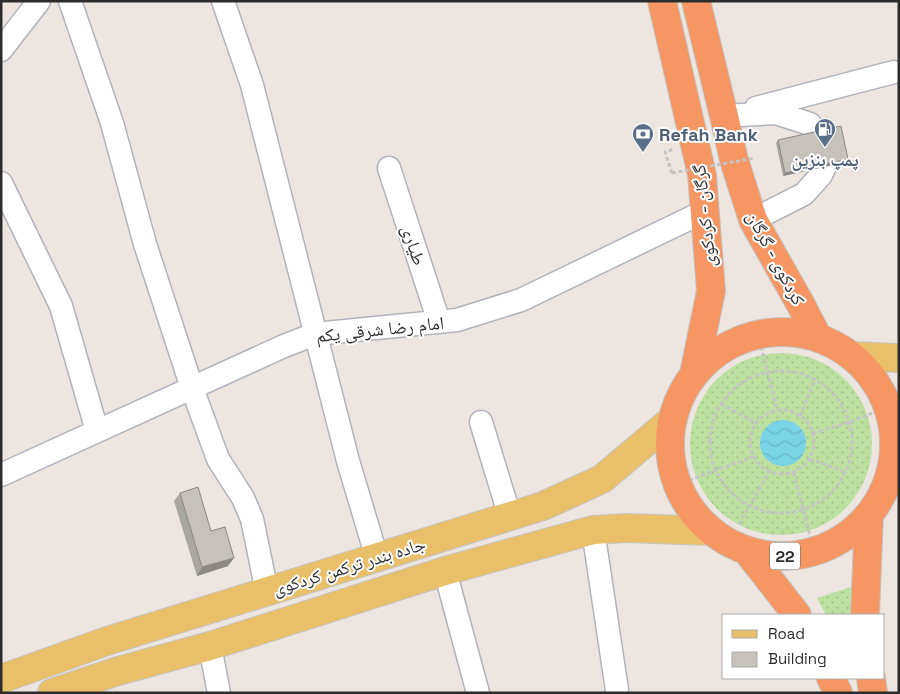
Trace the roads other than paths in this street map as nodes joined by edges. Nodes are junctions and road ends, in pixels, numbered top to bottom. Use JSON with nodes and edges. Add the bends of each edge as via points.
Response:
{"nodes":[{"id":1,"x":39,"y":1,"type":"edge"},
{"id":2,"x":70,"y":1,"type":"edge"},
{"id":3,"x":223,"y":1,"type":"edge"},
{"id":4,"x":662,"y":1,"type":"edge"},
{"id":5,"x":696,"y":1,"type":"edge"},
{"id":6,"x":1,"y":50,"type":"edge"},
{"id":7,"x":894,"y":72,"type":"dead end"},
{"id":8,"x":724,"y":116,"type":"junction"},
{"id":9,"x":389,"y":168,"type":"dead end"},
{"id":10,"x":1,"y":184,"type":"edge"},
{"id":11,"x":705,"y":211,"type":"junction"},
{"id":12,"x":753,"y":220,"type":"junction"},
{"id":13,"x":439,"y":322,"type":"junction"},
{"id":14,"x":315,"y":334,"type":"junction"},
{"id":15,"x":818,"y":338,"type":"junction"},
{"id":16,"x":851,"y":356,"type":"junction"},
{"id":17,"x":899,"y":358,"type":"edge"},
{"id":18,"x":694,"y":374,"type":"junction"},
{"id":19,"x":192,"y":388,"type":"junction"},
{"id":20,"x":673,"y":419,"type":"junction"},
{"id":21,"x":481,"y":422,"type":"dead end"},
{"id":22,"x":96,"y":431,"type":"junction"},
{"id":23,"x":895,"y":468,"type":"edge"},
{"id":24,"x":1,"y":474,"type":"edge"},
{"id":25,"x":869,"y":515,"type":"junction"},
{"id":26,"x":510,"y":517,"type":"junction"},
{"id":27,"x":593,"y":530,"type":"junction"},
{"id":28,"x":710,"y":531,"type":"junction"},
{"id":29,"x":747,"y":551,"type":"junction"},
{"id":30,"x":377,"y":558,"type":"junction"},
{"id":31,"x":445,"y":571,"type":"junction"},
{"id":32,"x":267,"y":592,"type":"junction"},
{"id":33,"x":796,"y":614,"type":"edge"},
{"id":34,"x":865,"y":614,"type":"edge"},
{"id":35,"x":210,"y":646,"type":"junction"},
{"id":36,"x":5,"y":678,"type":"edge"},
{"id":37,"x":831,"y":679,"type":"edge"},
{"id":38,"x":870,"y":679,"type":"edge"},
{"id":39,"x":617,"y":690,"type":"dead end"},
{"id":40,"x":52,"y":693,"type":"edge"},
{"id":41,"x":219,"y":693,"type":"edge"},
{"id":42,"x":478,"y":693,"type":"edge"},
{"id":43,"x":838,"y":693,"type":"edge"},
{"id":44,"x":873,"y":693,"type":"edge"}],
"edges":[{"from":1,"to":6,"type":"street"},
{"from":2,"to":19,"type":"street","via":[[112,123],[145,244]]},
{"from":3,"to":14,"type":"street","via":[[252,85]]},
{"from":4,"to":11,"type":"highway","name":"گرگان - کردکوی","number":"22","via":[[702,175]]},
{"from":5,"to":8,"type":"highway","name":"کردکوی - گرگان"},
{"from":7,"to":8,"type":"street"},
{"from":8,"to":12,"type":"highway","name":"کردکوی - گرگان"},
{"from":8,"to":12,"type":"street","via":[[776,113],[810,124],[828,147],[821,175],[804,194]]},
{"from":9,"to":13,"type":"street","name":"طیاری"},
{"from":10,"to":22,"type":"street","via":[[61,306]]},
{"from":11,"to":13,"type":"street","name":"امام رضا شرقی یکم","via":[[521,300],[457,320]]},
{"from":11,"to":18,"type":"highway","name":"گرگان - کردکوی","number":"22","via":[[711,291]]},
{"from":12,"to":15,"type":"highway","name":"کردکوی - گرگان"},
{"from":13,"to":14,"type":"street","name":"امام رضا شرقی یکم"},
{"from":14,"to":19,"type":"street","name":"امام رضا شرقی یکم"},
{"from":14,"to":30,"type":"street"},
{"from":15,"to":16,"type":"highway","number":"22"},
{"from":15,"to":18,"type":"highway","number":"22","via":[[799,333],[758,334],[723,348]]},
{"from":16,"to":17,"type":"main road"},
{"from":16,"to":23,"type":"highway","number":"22","via":[[871,376],[888,408],[893,428]]},
{"from":18,"to":20,"type":"highway","number":"22"},
{"from":19,"to":22,"type":"street","name":"امام رضا شرقی یکم"},
{"from":19,"to":32,"type":"street","via":[[218,459],[243,498],[252,519]]},
{"from":20,"to":26,"type":"main road","name":"جاده بندر ترکمن کردکوی","via":[[602,479]]},
{"from":20,"to":28,"type":"highway","number":"22","via":[[670,441],[677,485],[686,502]]},
{"from":21,"to":26,"type":"street"},
{"from":22,"to":24,"type":"street","name":"امام رضا شرقی یکم"},
{"from":23,"to":25,"type":"highway","number":"22"},
{"from":25,"to":29,"type":"highway","number":"22","via":[[834,544],[814,552],[769,556]]},
{"from":25,"to":34,"type":"highway","number":"22"},
{"from":26,"to":30,"type":"main road","name":"جاده بندر ترکمن کردکوی"},
{"from":27,"to":28,"type":"main road","name":"جاده بندر ترکمن کردکوی"},
{"from":27,"to":31,"type":"main road","name":"جاده بندر ترکمن کردکوی"},
{"from":27,"to":39,"type":"street"},
{"from":28,"to":29,"type":"highway","number":"22"},
{"from":29,"to":33,"type":"highway","number":"22"},
{"from":30,"to":32,"type":"main road","name":"جاده بندر ترکمن کردکوی"},
{"from":31,"to":35,"type":"main road","name":"جاده بندر ترکمن کردکوی"},
{"from":31,"to":42,"type":"street"},
{"from":32,"to":36,"type":"main road","name":"جاده بندر ترکمن کردکوی","via":[[107,641]]},
{"from":35,"to":40,"type":"main road","name":"جاده بندر ترکمن کردکوی"},
{"from":35,"to":41,"type":"street"},
{"from":37,"to":43,"type":"highway"},
{"from":38,"to":44,"type":"highway"}]}
